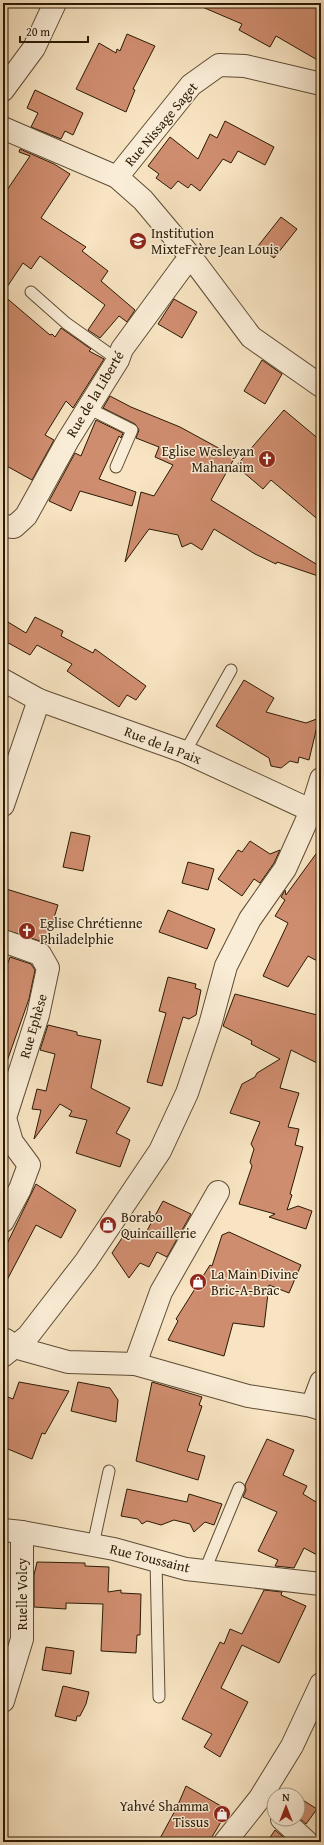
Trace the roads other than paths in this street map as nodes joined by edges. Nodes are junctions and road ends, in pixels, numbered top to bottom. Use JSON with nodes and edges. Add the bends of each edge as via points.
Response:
{"nodes":[{"id":1,"x":52,"y":4,"type":"edge"},
{"id":2,"x":321,"y":84,"type":"edge"},
{"id":3,"x":3,"y":90,"type":"edge"},
{"id":4,"x":3,"y":128,"type":"edge"},
{"id":5,"x":117,"y":177,"type":"junction"},
{"id":6,"x":191,"y":257,"type":"junction"},
{"id":7,"x":31,"y":292,"type":"dead end"},
{"id":8,"x":118,"y":360,"type":"junction"},
{"id":9,"x":321,"y":386,"type":"edge"},
{"id":10,"x":88,"y":408,"type":"junction"},
{"id":11,"x":116,"y":467,"type":"dead end"},
{"id":12,"x":3,"y":526,"type":"edge"},
{"id":13,"x":231,"y":670,"type":"dead end"},
{"id":14,"x":3,"y":680,"type":"edge"},
{"id":15,"x":39,"y":700,"type":"junction"},
{"id":16,"x":185,"y":752,"type":"junction"},
{"id":17,"x":321,"y":779,"type":"edge"},
{"id":18,"x":3,"y":805,"type":"edge"},
{"id":19,"x":316,"y":813,"type":"edge"},
{"id":20,"x":3,"y":941,"type":"edge"},
{"id":21,"x":218,"y":1192,"type":"dead end"},
{"id":22,"x":3,"y":1221,"type":"edge"},
{"id":23,"x":7,"y":1347,"type":"edge"},
{"id":24,"x":136,"y":1364,"type":"junction"},
{"id":25,"x":321,"y":1382,"type":"edge"},
{"id":26,"x":316,"y":1408,"type":"edge"},
{"id":27,"x":109,"y":1472,"type":"dead end"},
{"id":28,"x":239,"y":1488,"type":"dead end"},
{"id":29,"x":13,"y":1531,"type":"edge"},
{"id":30,"x":93,"y":1545,"type":"junction"},
{"id":31,"x":156,"y":1560,"type":"junction"},
{"id":32,"x":205,"y":1570,"type":"junction"},
{"id":33,"x":321,"y":1584,"type":"edge"},
{"id":34,"x":321,"y":1684,"type":"edge"},
{"id":35,"x":159,"y":1697,"type":"dead end"},
{"id":36,"x":3,"y":1701,"type":"edge"},
{"id":37,"x":275,"y":1787,"type":"edge"},
{"id":38,"x":266,"y":1806,"type":"edge"},
{"id":39,"x":290,"y":1827,"type":"edge"},
{"id":40,"x":225,"y":1842,"type":"edge"},
{"id":41,"x":306,"y":1842,"type":"edge"}],
"edges":[{"from":1,"to":3,"type":"street","via":[[34,48]]},
{"from":2,"to":5,"type":"street","name":"Rue Nissage Saget","via":[[245,66],[219,65],[191,84]]},
{"from":4,"to":5,"type":"street"},
{"from":5,"to":6,"type":"street","via":[[143,200]]},
{"from":6,"to":8,"type":"street","name":"Rue de la Liberté","via":[[122,349]]},
{"from":6,"to":9,"type":"street","via":[[251,337]]},
{"from":7,"to":8,"type":"lane","via":[[66,323]]},
{"from":8,"to":10,"type":"street","name":"Rue de la Liberté"},
{"from":10,"to":11,"type":"lane","via":[[132,430]]},
{"from":10,"to":12,"type":"street","name":"Rue de la Liberté","via":[[26,516],[14,527]]},
{"from":13,"to":16,"type":"lane"},
{"from":14,"to":15,"type":"street","name":"Rue de la Paix"},
{"from":15,"to":16,"type":"street","name":"Rue de la Paix"},
{"from":15,"to":18,"type":"street"},
{"from":16,"to":19,"type":"street","name":"Rue de la Paix"},
{"from":17,"to":19,"type":"street"},
{"from":19,"to":23,"type":"street","via":[[285,869],[250,919],[226,966],[210,1025],[187,1093],[160,1151],[86,1260],[28,1336]]},
{"from":20,"to":22,"type":"street","name":"Rue Ephèse","via":[[40,954],[48,968],[38,1015],[5,1118],[12,1142],[29,1164],[20,1189]]},
{"from":21,"to":24,"type":"street","via":[[161,1292]]},
{"from":23,"to":24,"type":"street","via":[[68,1362]]},
{"from":24,"to":26,"type":"street","via":[[248,1396]]},
{"from":25,"to":26,"type":"street"},
{"from":27,"to":30,"type":"lane"},
{"from":28,"to":32,"type":"lane"},
{"from":29,"to":30,"type":"street","name":"Rue Toussaint"},
{"from":29,"to":36,"type":"street","name":"Ruelle Volcy","via":[[22,1639]]},
{"from":30,"to":31,"type":"street","name":"Rue Toussaint"},
{"from":31,"to":32,"type":"street","name":"Rue Toussaint","via":[[186,1569]]},
{"from":31,"to":35,"type":"lane"},
{"from":32,"to":33,"type":"street","name":"Rue Toussaint"},
{"from":34,"to":37,"type":"street"},
{"from":38,"to":40,"type":"street"},
{"from":39,"to":41,"type":"street"}]}
